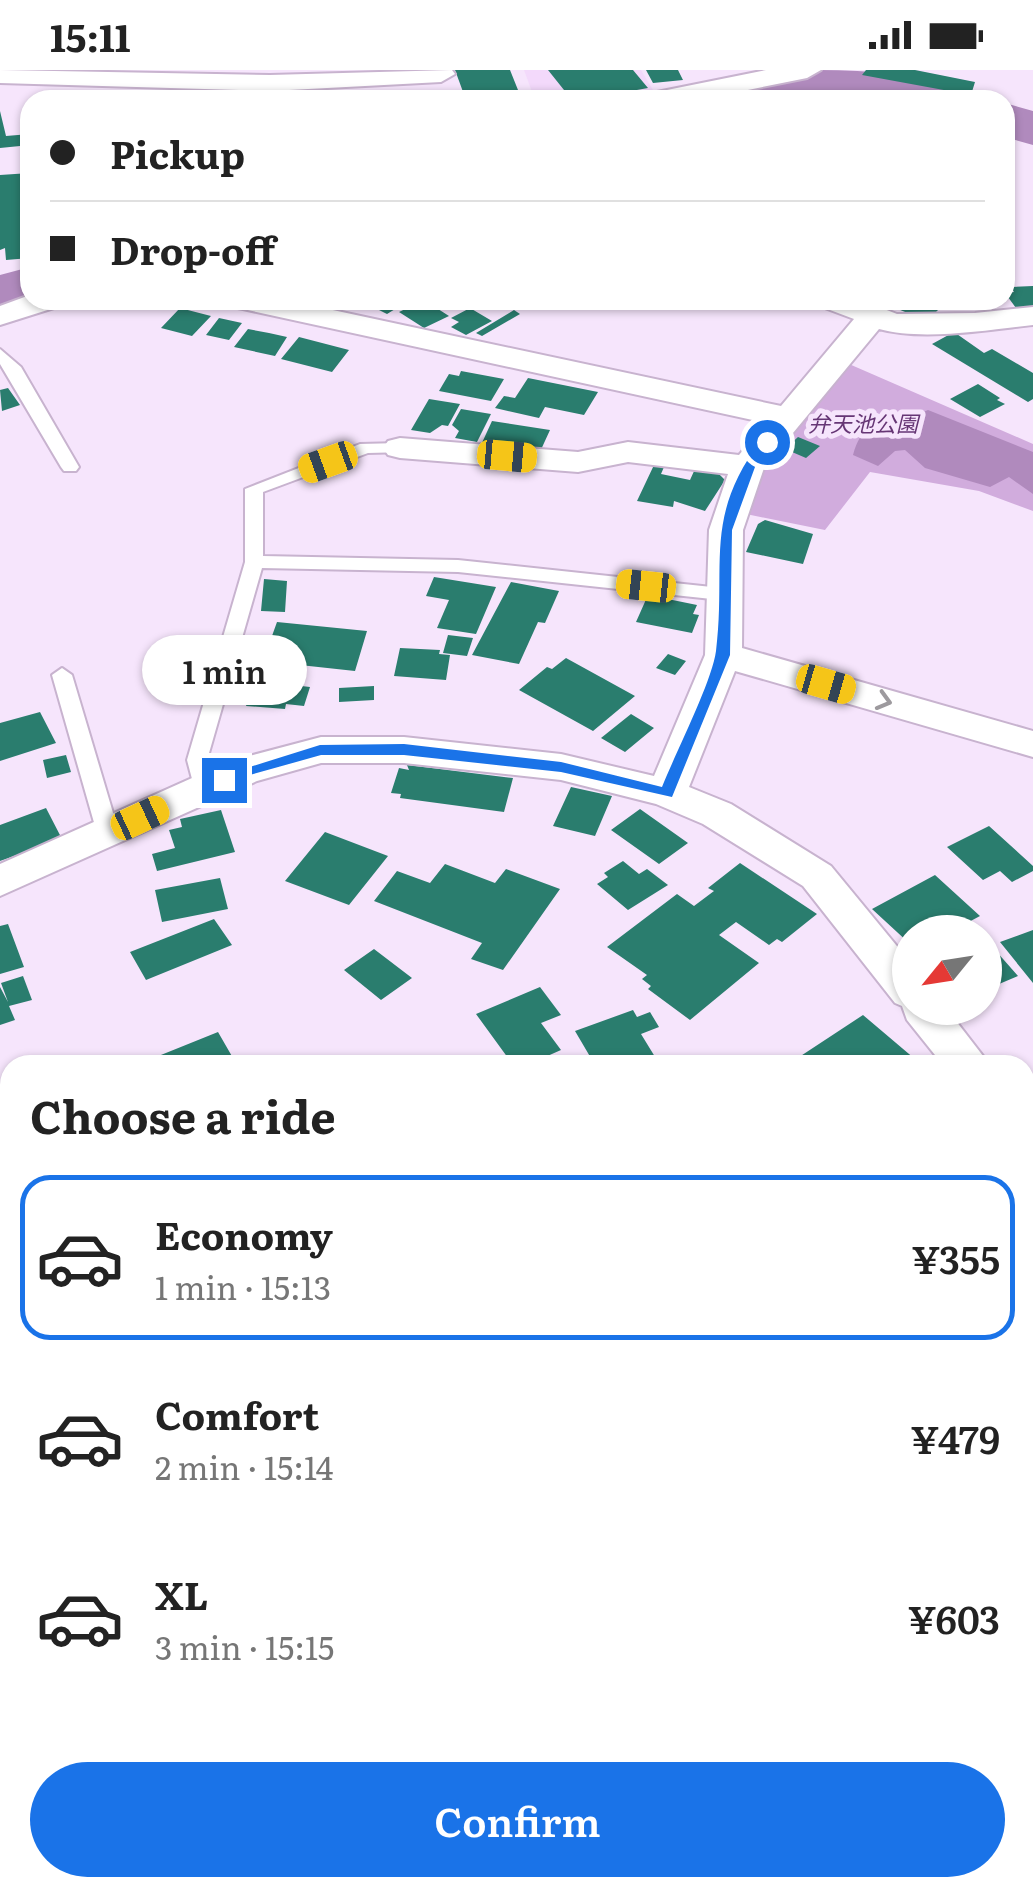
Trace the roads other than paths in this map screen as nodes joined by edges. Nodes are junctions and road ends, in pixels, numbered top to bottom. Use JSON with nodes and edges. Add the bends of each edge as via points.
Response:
{"nodes":[{"id":1,"x":806,"y":70,"type":"edge"},
{"id":2,"x":115,"y":74,"type":"edge"},
{"id":3,"x":0,"y":75,"type":"edge"},
{"id":4,"x":442,"y":81,"type":"edge"},
{"id":5,"x":706,"y":90,"type":"edge"},
{"id":6,"x":289,"y":310,"type":"edge"},
{"id":7,"x":858,"y":310,"type":"edge"},
{"id":8,"x":872,"y":316,"type":"junction"},
{"id":9,"x":1033,"y":316,"type":"edge"},
{"id":10,"x":0,"y":354,"type":"edge"},
{"id":11,"x":786,"y":417,"type":"junction"},
{"id":12,"x":400,"y":448,"type":"joint"},
{"id":13,"x":748,"y":466,"type":"junction"},
{"id":14,"x":70,"y":467,"type":"dead end"},
{"id":15,"x":254,"y":562,"type":"junction"},
{"id":16,"x":722,"y":594,"type":"junction"},
{"id":17,"x":723,"y":655,"type":"junction"},
{"id":18,"x":62,"y":675,"type":"dead end"},
{"id":19,"x":1033,"y":744,"type":"edge"},
{"id":20,"x":203,"y":789,"type":"junction"},
{"id":21,"x":667,"y":793,"type":"junction"},
{"id":22,"x":108,"y":833,"type":"junction"},
{"id":23,"x":0,"y":881,"type":"edge"},
{"id":24,"x":892,"y":970,"type":"edge"},
{"id":25,"x":936,"y":1025,"type":"edge"},
{"id":26,"x":960,"y":1055,"type":"edge"}],
"edges":[{"from":1,"to":5,"type":"street"},
{"from":2,"to":3,"type":"street"},
{"from":2,"to":4,"type":"street","via":[[270,83]]},
{"from":6,"to":11,"type":"street"},
{"from":7,"to":8,"type":"street"},
{"from":8,"to":9,"type":"street","via":[[910,323]]},
{"from":8,"to":11,"type":"street"},
{"from":10,"to":14,"type":"lane"},
{"from":11,"to":13,"type":"street"},
{"from":12,"to":13,"type":"street","via":[[578,462],[628,452]]},
{"from":12,"to":15,"type":"lane","via":[[366,448],[254,489]]},
{"from":13,"to":16,"type":"street","via":[[726,530]]},
{"from":15,"to":16,"type":"lane","via":[[458,566]]},
{"from":15,"to":20,"type":"lane","via":[[197,760]]},
{"from":16,"to":17,"type":"street"},
{"from":17,"to":19,"type":"street","one_way":true},
{"from":17,"to":21,"type":"street"},
{"from":18,"to":22,"type":"lane"},
{"from":20,"to":21,"type":"street","via":[[320,750],[404,750],[561,767]]},
{"from":20,"to":22,"type":"street"},
{"from":21,"to":24,"type":"street","via":[[716,814],[817,876]]},
{"from":22,"to":23,"type":"street"},
{"from":25,"to":26,"type":"street"}]}
